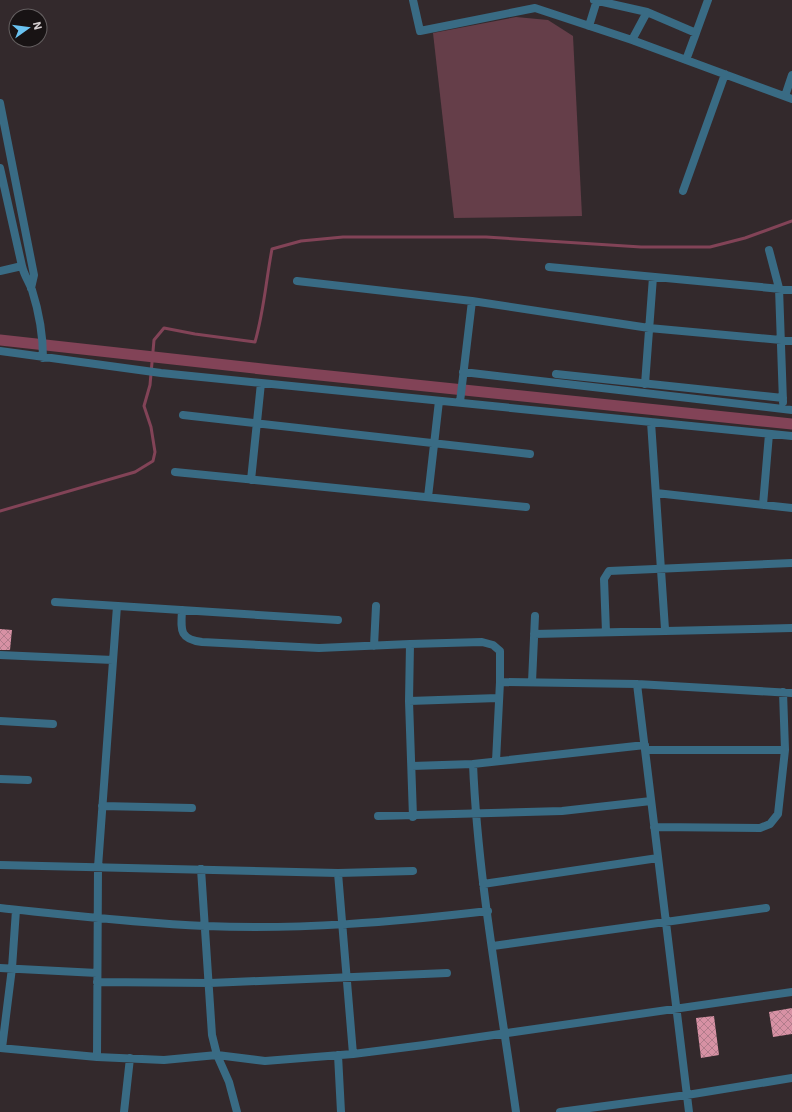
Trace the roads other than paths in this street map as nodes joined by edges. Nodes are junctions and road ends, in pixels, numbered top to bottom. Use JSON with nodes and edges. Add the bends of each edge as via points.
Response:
{"nodes":[{"id":1,"x":413,"y":0,"type":"edge"},
{"id":2,"x":596,"y":0,"type":"edge"},
{"id":3,"x":708,"y":0,"type":"edge"},
{"id":4,"x":536,"y":4,"type":"edge"},
{"id":5,"x":647,"y":12,"type":"junction"},
{"id":6,"x":589,"y":26,"type":"junction"},
{"id":7,"x":696,"y":33,"type":"junction"},
{"id":8,"x":632,"y":40,"type":"junction"},
{"id":9,"x":686,"y":60,"type":"junction"},
{"id":10,"x":725,"y":74,"type":"junction"},
{"id":11,"x":792,"y":75,"type":"edge"},
{"id":12,"x":788,"y":98,"type":"edge"},
{"id":13,"x":0,"y":103,"type":"edge"},
{"id":14,"x":2,"y":124,"type":"edge"},
{"id":15,"x":0,"y":168,"type":"edge"},
{"id":16,"x":683,"y":191,"type":"dead end"},
{"id":17,"x":769,"y":250,"type":"dead end"},
{"id":18,"x":22,"y":266,"type":"junction"},
{"id":19,"x":549,"y":267,"type":"dead end"},
{"id":20,"x":0,"y":271,"type":"edge"},
{"id":21,"x":653,"y":278,"type":"junction"},
{"id":22,"x":297,"y":281,"type":"dead end"},
{"id":23,"x":31,"y":288,"type":"junction"},
{"id":24,"x":779,"y":288,"type":"junction"},
{"id":25,"x":792,"y":290,"type":"edge"},
{"id":26,"x":472,"y":301,"type":"junction"},
{"id":27,"x":649,"y":328,"type":"junction"},
{"id":28,"x":781,"y":339,"type":"junction"},
{"id":29,"x":792,"y":341,"type":"edge"},
{"id":30,"x":0,"y":351,"type":"edge"},
{"id":31,"x":43,"y":355,"type":"junction"},
{"id":32,"x":556,"y":374,"type":"dead end"},
{"id":33,"x":462,"y":376,"type":"junction"},
{"id":34,"x":261,"y":383,"type":"junction"},
{"id":35,"x":645,"y":384,"type":"junction"},
{"id":36,"x":460,"y":398,"type":"junction"},
{"id":37,"x":783,"y":398,"type":"junction"},
{"id":38,"x":439,"y":401,"type":"junction"},
{"id":39,"x":783,"y":409,"type":"junction"},
{"id":40,"x":792,"y":410,"type":"edge"},
{"id":41,"x":184,"y":415,"type":"dead end"},
{"id":42,"x":651,"y":422,"type":"junction"},
{"id":43,"x":257,"y":423,"type":"junction"},
{"id":44,"x":769,"y":434,"type":"junction"},
{"id":45,"x":792,"y":436,"type":"edge"},
{"id":46,"x":434,"y":443,"type":"junction"},
{"id":47,"x":530,"y":454,"type":"dead end"},
{"id":48,"x":175,"y":472,"type":"dead end"},
{"id":49,"x":251,"y":480,"type":"junction"},
{"id":50,"x":656,"y":493,"type":"junction"},
{"id":51,"x":428,"y":497,"type":"junction"},
{"id":52,"x":763,"y":505,"type":"junction"},
{"id":53,"x":526,"y":507,"type":"dead end"},
{"id":54,"x":792,"y":508,"type":"edge"},
{"id":55,"x":792,"y":563,"type":"edge"},
{"id":56,"x":661,"y":568,"type":"junction"},
{"id":57,"x":55,"y":602,"type":"dead end"},
{"id":58,"x":117,"y":606,"type":"junction"},
{"id":59,"x":376,"y":606,"type":"dead end"},
{"id":60,"x":182,"y":610,"type":"junction"},
{"id":61,"x":535,"y":616,"type":"dead end"},
{"id":62,"x":338,"y":620,"type":"dead end"},
{"id":63,"x":792,"y":628,"type":"edge"},
{"id":64,"x":665,"y":630,"type":"junction"},
{"id":65,"x":606,"y":632,"type":"junction"},
{"id":66,"x":534,"y":634,"type":"junction"},
{"id":67,"x":410,"y":644,"type":"junction"},
{"id":68,"x":374,"y":646,"type":"junction"},
{"id":69,"x":0,"y":654,"type":"edge"},
{"id":70,"x":113,"y":660,"type":"junction"},
{"id":71,"x":500,"y":682,"type":"junction"},
{"id":72,"x":532,"y":682,"type":"junction"},
{"id":73,"x":637,"y":684,"type":"junction"},
{"id":74,"x":783,"y":692,"type":"junction"},
{"id":75,"x":792,"y":693,"type":"edge"},
{"id":76,"x":498,"y":698,"type":"junction"},
{"id":77,"x":408,"y":701,"type":"junction"},
{"id":78,"x":0,"y":721,"type":"edge"},
{"id":79,"x":54,"y":724,"type":"dead end"},
{"id":80,"x":645,"y":748,"type":"junction"},
{"id":81,"x":785,"y":750,"type":"junction"},
{"id":82,"x":496,"y":762,"type":"junction"},
{"id":83,"x":473,"y":764,"type":"junction"},
{"id":84,"x":412,"y":766,"type":"junction"},
{"id":85,"x":0,"y":780,"type":"edge"},
{"id":86,"x":28,"y":780,"type":"dead end"},
{"id":87,"x":651,"y":801,"type":"junction"},
{"id":88,"x":102,"y":806,"type":"junction"},
{"id":89,"x":192,"y":808,"type":"dead end"},
{"id":90,"x":475,"y":814,"type":"junction"},
{"id":91,"x":378,"y":816,"type":"dead end"},
{"id":92,"x":413,"y":816,"type":"junction"},
{"id":93,"x":654,"y":827,"type":"junction"},
{"id":94,"x":658,"y":858,"type":"junction"},
{"id":95,"x":0,"y":865,"type":"edge"},
{"id":96,"x":98,"y":867,"type":"junction"},
{"id":97,"x":201,"y":869,"type":"junction"},
{"id":98,"x":413,"y":871,"type":"dead end"},
{"id":99,"x":338,"y":873,"type":"junction"},
{"id":100,"x":483,"y":884,"type":"junction"},
{"id":101,"x":0,"y":908,"type":"edge"},
{"id":102,"x":766,"y":908,"type":"dead end"},
{"id":103,"x":16,"y":910,"type":"junction"},
{"id":104,"x":488,"y":911,"type":"junction"},
{"id":105,"x":98,"y":918,"type":"junction"},
{"id":106,"x":665,"y":921,"type":"junction"},
{"id":107,"x":342,"y":925,"type":"junction"},
{"id":108,"x":205,"y":926,"type":"junction"},
{"id":109,"x":493,"y":946,"type":"junction"},
{"id":110,"x":0,"y":968,"type":"edge"},
{"id":111,"x":12,"y":968,"type":"junction"},
{"id":112,"x":447,"y":974,"type":"dead end"},
{"id":113,"x":97,"y":978,"type":"junction"},
{"id":114,"x":347,"y":978,"type":"junction"},
{"id":115,"x":210,"y":983,"type":"junction"},
{"id":116,"x":792,"y":992,"type":"edge"},
{"id":117,"x":675,"y":1008,"type":"junction"},
{"id":118,"x":505,"y":1033,"type":"junction"},
{"id":119,"x":1,"y":1048,"type":"edge"},
{"id":120,"x":353,"y":1054,"type":"junction"},
{"id":121,"x":217,"y":1055,"type":"junction"},
{"id":122,"x":338,"y":1055,"type":"junction"},
{"id":123,"x":97,"y":1056,"type":"junction"},
{"id":124,"x":130,"y":1058,"type":"junction"},
{"id":125,"x":792,"y":1078,"type":"edge"},
{"id":126,"x":687,"y":1095,"type":"junction"},
{"id":127,"x":124,"y":1112,"type":"edge"},
{"id":128,"x":237,"y":1112,"type":"edge"},
{"id":129,"x":341,"y":1112,"type":"edge"},
{"id":130,"x":516,"y":1112,"type":"edge"},
{"id":131,"x":560,"y":1112,"type":"edge"},
{"id":132,"x":689,"y":1112,"type":"edge"}],
"edges":[{"from":1,"to":4,"type":"street","via":[[420,31]]},
{"from":2,"to":5,"type":"street"},
{"from":2,"to":6,"type":"street"},
{"from":3,"to":7,"type":"street"},
{"from":4,"to":6,"type":"street"},
{"from":5,"to":7,"type":"street"},
{"from":5,"to":8,"type":"street"},
{"from":6,"to":8,"type":"street"},
{"from":7,"to":9,"type":"street"},
{"from":8,"to":9,"type":"street"},
{"from":9,"to":10,"type":"street"},
{"from":10,"to":12,"type":"street"},
{"from":10,"to":16,"type":"street"},
{"from":11,"to":12,"type":"street"},
{"from":13,"to":14,"type":"street"},
{"from":14,"to":23,"type":"street","via":[[34,275]]},
{"from":15,"to":18,"type":"street"},
{"from":17,"to":24,"type":"street"},
{"from":18,"to":20,"type":"street"},
{"from":18,"to":23,"type":"street"},
{"from":19,"to":21,"type":"street"},
{"from":21,"to":24,"type":"street"},
{"from":21,"to":27,"type":"street"},
{"from":22,"to":26,"type":"street"},
{"from":23,"to":31,"type":"street","via":[[43,334]]},
{"from":24,"to":25,"type":"street"},
{"from":24,"to":28,"type":"street"},
{"from":26,"to":27,"type":"street"},
{"from":26,"to":33,"type":"street"},
{"from":27,"to":28,"type":"street"},
{"from":27,"to":35,"type":"street"},
{"from":28,"to":29,"type":"street"},
{"from":28,"to":37,"type":"street"},
{"from":30,"to":31,"type":"street"},
{"from":31,"to":34,"type":"street","via":[[143,371]]},
{"from":32,"to":35,"type":"street"},
{"from":33,"to":36,"type":"street"},
{"from":33,"to":39,"type":"street"},
{"from":34,"to":38,"type":"street"},
{"from":34,"to":43,"type":"street"},
{"from":35,"to":37,"type":"street"},
{"from":36,"to":38,"type":"street"},
{"from":36,"to":42,"type":"street"},
{"from":37,"to":39,"type":"street"},
{"from":38,"to":46,"type":"street"},
{"from":39,"to":40,"type":"street"},
{"from":41,"to":43,"type":"street"},
{"from":42,"to":44,"type":"street"},
{"from":42,"to":50,"type":"street"},
{"from":43,"to":46,"type":"street"},
{"from":43,"to":49,"type":"street"},
{"from":44,"to":45,"type":"street"},
{"from":44,"to":52,"type":"street"},
{"from":46,"to":47,"type":"street"},
{"from":46,"to":51,"type":"street"},
{"from":48,"to":49,"type":"street"},
{"from":49,"to":51,"type":"street"},
{"from":50,"to":52,"type":"street"},
{"from":50,"to":56,"type":"street"},
{"from":51,"to":53,"type":"street"},
{"from":52,"to":54,"type":"street"},
{"from":55,"to":56,"type":"street"},
{"from":56,"to":64,"type":"street"},
{"from":56,"to":65,"type":"street","via":[[609,571],[604,579]]},
{"from":57,"to":58,"type":"street"},
{"from":58,"to":60,"type":"street"},
{"from":58,"to":70,"type":"street"},
{"from":59,"to":68,"type":"street"},
{"from":60,"to":62,"type":"street"},
{"from":60,"to":68,"type":"street","via":[[182,633],[193,641],[319,648]]},
{"from":61,"to":66,"type":"street"},
{"from":63,"to":64,"type":"street"},
{"from":64,"to":65,"type":"street"},
{"from":65,"to":66,"type":"street"},
{"from":66,"to":72,"type":"street"},
{"from":67,"to":68,"type":"street"},
{"from":67,"to":71,"type":"street","via":[[482,642],[493,645],[500,651]]},
{"from":67,"to":77,"type":"street"},
{"from":69,"to":70,"type":"street"},
{"from":70,"to":88,"type":"street"},
{"from":71,"to":72,"type":"street"},
{"from":71,"to":76,"type":"street"},
{"from":72,"to":73,"type":"street"},
{"from":73,"to":74,"type":"street"},
{"from":73,"to":80,"type":"street"},
{"from":74,"to":75,"type":"street"},
{"from":74,"to":81,"type":"street"},
{"from":76,"to":77,"type":"street"},
{"from":76,"to":82,"type":"street"},
{"from":77,"to":84,"type":"street"},
{"from":78,"to":79,"type":"street"},
{"from":80,"to":81,"type":"street"},
{"from":80,"to":82,"type":"street"},
{"from":80,"to":87,"type":"street"},
{"from":81,"to":93,"type":"street","via":[[778,814],[770,824],[754,828]]},
{"from":82,"to":83,"type":"street"},
{"from":83,"to":84,"type":"street"},
{"from":83,"to":90,"type":"street"},
{"from":84,"to":92,"type":"street"},
{"from":85,"to":86,"type":"street"},
{"from":87,"to":90,"type":"street","via":[[562,811]]},
{"from":87,"to":93,"type":"street"},
{"from":88,"to":89,"type":"street"},
{"from":88,"to":96,"type":"street"},
{"from":90,"to":92,"type":"street"},
{"from":90,"to":100,"type":"street"},
{"from":91,"to":92,"type":"street"},
{"from":93,"to":94,"type":"street"},
{"from":94,"to":100,"type":"street"},
{"from":94,"to":106,"type":"street"},
{"from":95,"to":96,"type":"street"},
{"from":96,"to":97,"type":"street"},
{"from":96,"to":105,"type":"street"},
{"from":97,"to":99,"type":"street"},
{"from":97,"to":108,"type":"street"},
{"from":98,"to":99,"type":"street"},
{"from":99,"to":107,"type":"street"},
{"from":100,"to":104,"type":"street"},
{"from":101,"to":103,"type":"street"},
{"from":102,"to":106,"type":"street"},
{"from":103,"to":105,"type":"street"},
{"from":103,"to":111,"type":"street"},
{"from":104,"to":107,"type":"street"},
{"from":104,"to":109,"type":"street"},
{"from":105,"to":108,"type":"street"},
{"from":105,"to":113,"type":"street"},
{"from":106,"to":109,"type":"street"},
{"from":106,"to":117,"type":"street"},
{"from":107,"to":108,"type":"street"},
{"from":107,"to":114,"type":"street"},
{"from":108,"to":115,"type":"street"},
{"from":109,"to":118,"type":"street"},
{"from":110,"to":111,"type":"street"},
{"from":111,"to":113,"type":"street"},
{"from":111,"to":119,"type":"street"},
{"from":112,"to":114,"type":"street"},
{"from":113,"to":115,"type":"street"},
{"from":113,"to":123,"type":"street"},
{"from":114,"to":115,"type":"street"},
{"from":114,"to":120,"type":"street"},
{"from":115,"to":121,"type":"street","via":[[212,1035]]},
{"from":116,"to":117,"type":"street"},
{"from":117,"to":118,"type":"street"},
{"from":117,"to":126,"type":"street"},
{"from":118,"to":120,"type":"street"},
{"from":118,"to":130,"type":"street"},
{"from":119,"to":123,"type":"street"},
{"from":120,"to":122,"type":"street"},
{"from":121,"to":122,"type":"street","via":[[265,1061]]},
{"from":121,"to":124,"type":"street","via":[[164,1060]]},
{"from":121,"to":128,"type":"street","via":[[229,1082]]},
{"from":122,"to":129,"type":"street"},
{"from":123,"to":124,"type":"street"},
{"from":124,"to":127,"type":"street"},
{"from":125,"to":126,"type":"street"},
{"from":126,"to":131,"type":"street"},
{"from":126,"to":132,"type":"street"}]}
